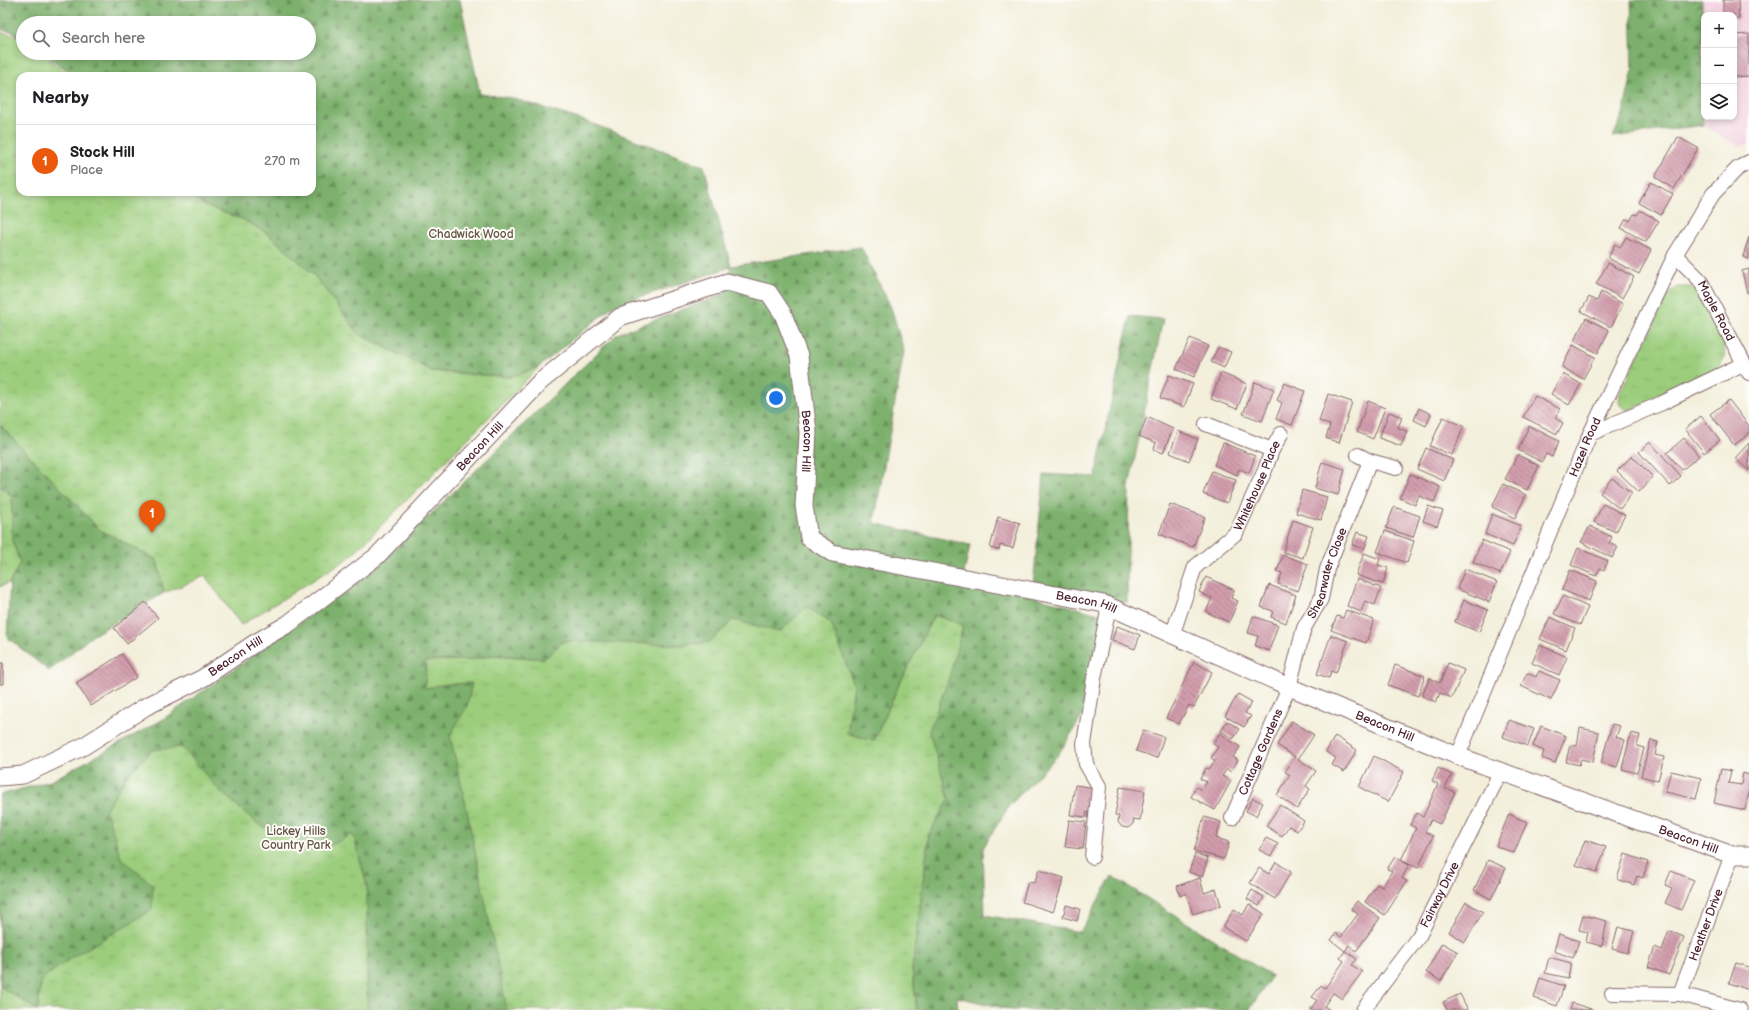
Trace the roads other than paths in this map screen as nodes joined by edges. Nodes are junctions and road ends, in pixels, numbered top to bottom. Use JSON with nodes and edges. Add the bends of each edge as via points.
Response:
{"nodes":[{"id":1,"x":1749,"y":162,"type":"edge"},
{"id":2,"x":1675,"y":255,"type":"junction"},
{"id":3,"x":1746,"y":368,"type":"edge"},
{"id":4,"x":1206,"y":424,"type":"dead end"},
{"id":5,"x":1281,"y":434,"type":"dead end"},
{"id":6,"x":1590,"y":434,"type":"junction"},
{"id":7,"x":1272,"y":450,"type":"junction"},
{"id":8,"x":1396,"y":468,"type":"dead end"},
{"id":9,"x":1109,"y":607,"type":"junction"},
{"id":10,"x":1172,"y":636,"type":"junction"},
{"id":11,"x":1289,"y":687,"type":"junction"},
{"id":12,"x":1458,"y":756,"type":"junction"},
{"id":13,"x":1501,"y":771,"type":"junction"},
{"id":14,"x":0,"y":777,"type":"edge"},
{"id":15,"x":1232,"y":818,"type":"dead end"},
{"id":16,"x":1732,"y":855,"type":"junction"},
{"id":17,"x":1749,"y":855,"type":"edge"},
{"id":18,"x":1092,"y":857,"type":"dead end"},
{"id":19,"x":1612,"y":992,"type":"dead end"},
{"id":20,"x":1680,"y":994,"type":"junction"},
{"id":21,"x":1366,"y":1009,"type":"edge"},
{"id":22,"x":1740,"y":1010,"type":"edge"}],
"edges":[{"from":1,"to":2,"type":"street","name":"Hazel Road","via":[[1737,169],[1713,194]]},
{"from":2,"to":3,"type":"street","name":"Maple Road","via":[[1700,280]]},
{"from":2,"to":6,"type":"street","name":"Hazel Road"},
{"from":3,"to":6,"type":"street"},
{"from":4,"to":7,"type":"street"},
{"from":5,"to":7,"type":"street","name":"Whitehouse Place"},
{"from":6,"to":12,"type":"street","name":"Hazel Road"},
{"from":7,"to":10,"type":"street","name":"Whitehouse Place","via":[[1236,533],[1195,567]]},
{"from":8,"to":11,"type":"street","name":"Shearwater Close","via":[[1364,458],[1327,569],[1322,599],[1304,628]]},
{"from":9,"to":10,"type":"street","name":"Beacon Hill"},
{"from":9,"to":14,"type":"street","name":"Beacon Hill","via":[[1071,597],[832,553],[809,538],[804,506],[808,432],[799,356],[784,314],[769,293],[727,282],[620,317],[540,382],[377,556],[288,624],[203,678],[145,707],[84,746],[23,775]]},
{"from":9,"to":18,"type":"street","via":[[1094,678],[1084,744],[1086,764],[1099,786]]},
{"from":10,"to":11,"type":"street","name":"Beacon Hill"},
{"from":11,"to":12,"type":"street","name":"Beacon Hill"},
{"from":11,"to":15,"type":"street","name":"Cottage Gardens"},
{"from":12,"to":13,"type":"street","name":"Beacon Hill"},
{"from":13,"to":16,"type":"street","name":"Beacon Hill"},
{"from":13,"to":21,"type":"street","name":"Fairway Drive","via":[[1419,936]]},
{"from":16,"to":17,"type":"street","name":"Beacon Hill"},
{"from":16,"to":20,"type":"street","name":"Heather Drive"},
{"from":19,"to":20,"type":"street"},
{"from":20,"to":22,"type":"street"}]}
